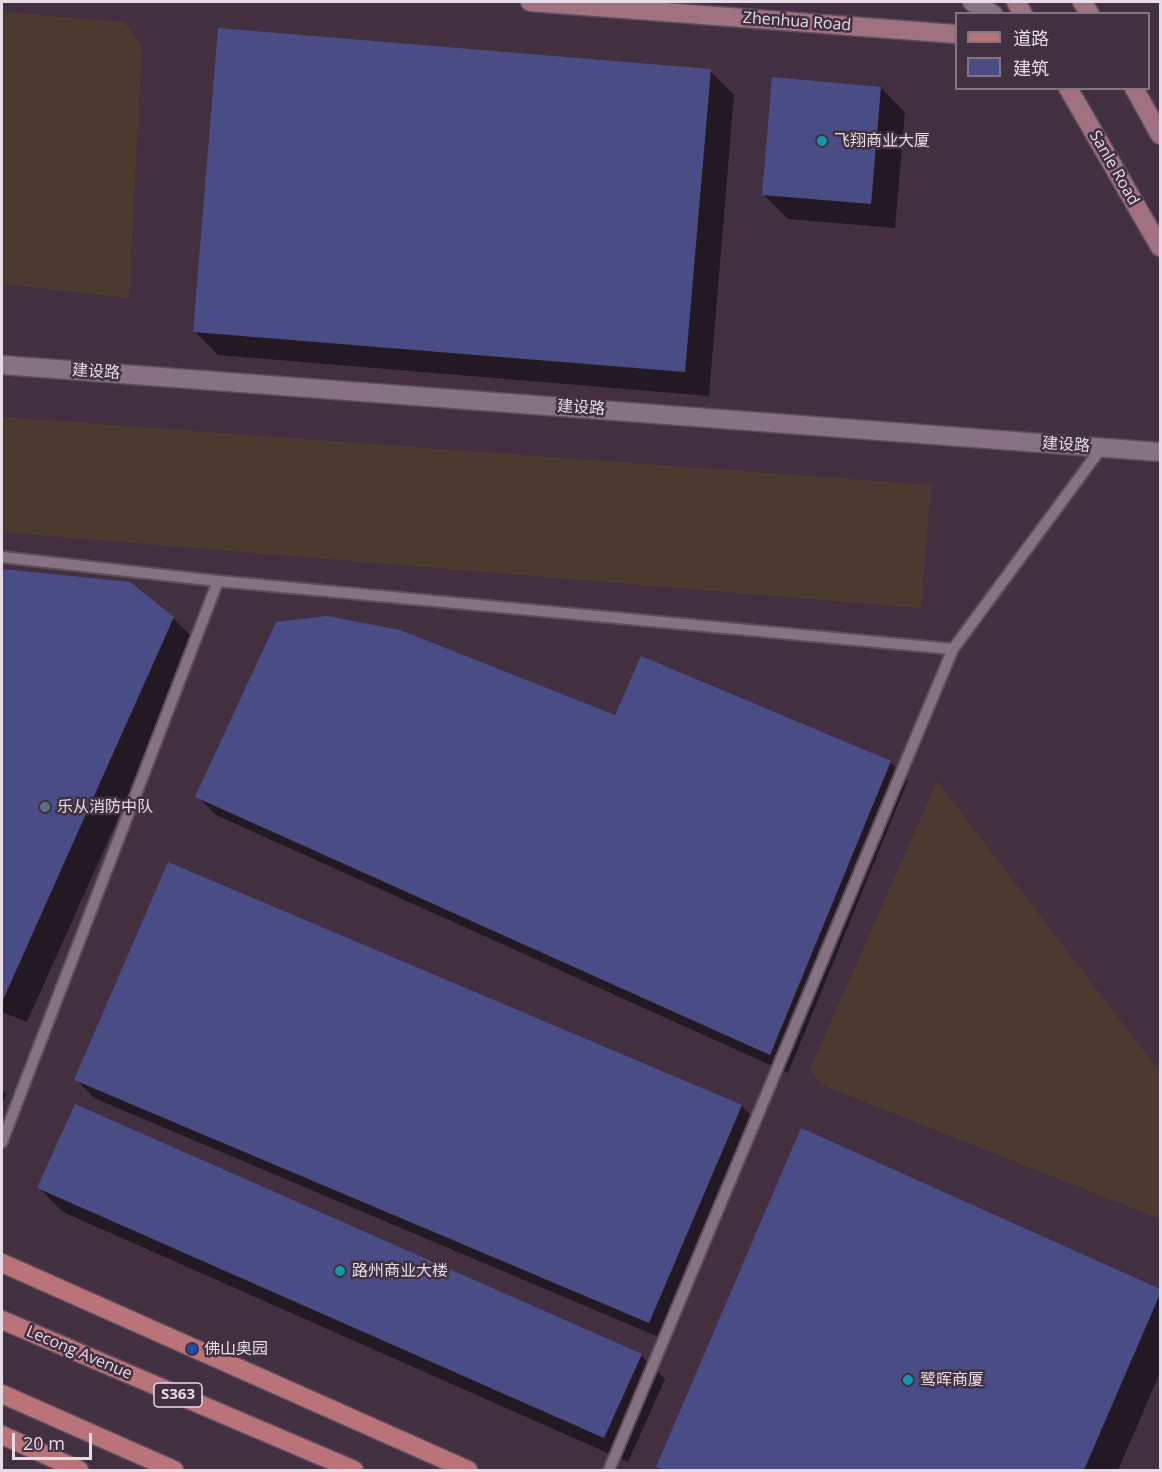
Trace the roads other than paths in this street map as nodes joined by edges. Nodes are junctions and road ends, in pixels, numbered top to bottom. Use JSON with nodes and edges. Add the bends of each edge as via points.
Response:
{"nodes":[{"id":1,"x":530,"y":2,"type":"edge"},
{"id":2,"x":972,"y":2,"type":"edge"},
{"id":3,"x":990,"y":12,"type":"edge"},
{"id":4,"x":955,"y":34,"type":"edge"},
{"id":5,"x":1069,"y":90,"type":"edge"},
{"id":6,"x":1135,"y":90,"type":"edge"},
{"id":7,"x":1161,"y":135,"type":"edge"},
{"id":8,"x":1161,"y":247,"type":"edge"},
{"id":9,"x":2,"y":365,"type":"edge"},
{"id":10,"x":1102,"y":447,"type":"junction"},
{"id":11,"x":1161,"y":452,"type":"edge"},
{"id":12,"x":2,"y":557,"type":"edge"},
{"id":13,"x":218,"y":581,"type":"junction"},
{"id":14,"x":953,"y":649,"type":"junction"},
{"id":15,"x":2,"y":1142,"type":"edge"},
{"id":16,"x":2,"y":1263,"type":"edge"},
{"id":17,"x":2,"y":1320,"type":"edge"},
{"id":18,"x":2,"y":1394,"type":"edge"},
{"id":19,"x":2,"y":1436,"type":"edge"},
{"id":20,"x":79,"y":1470,"type":"edge"},
{"id":21,"x":174,"y":1470,"type":"edge"},
{"id":22,"x":354,"y":1470,"type":"edge"},
{"id":23,"x":468,"y":1470,"type":"edge"},
{"id":24,"x":609,"y":1470,"type":"edge"}],
"edges":[{"from":1,"to":4,"type":"street","name":"Zhenhua Road"},
{"from":2,"to":3,"type":"street"},
{"from":5,"to":8,"type":"street","name":"Sanle Road"},
{"from":6,"to":7,"type":"street"},
{"from":9,"to":10,"type":"street","name":"建设路"},
{"from":10,"to":11,"type":"street","name":"建设路"},
{"from":10,"to":14,"type":"lane"},
{"from":12,"to":13,"type":"lane"},
{"from":13,"to":14,"type":"lane"},
{"from":13,"to":15,"type":"lane"},
{"from":14,"to":24,"type":"lane"},
{"from":16,"to":23,"type":"main road"},
{"from":17,"to":22,"type":"main road","name":"Lecong Avenue","number":"S363"},
{"from":18,"to":21,"type":"main road"},
{"from":19,"to":20,"type":"main road"}]}
